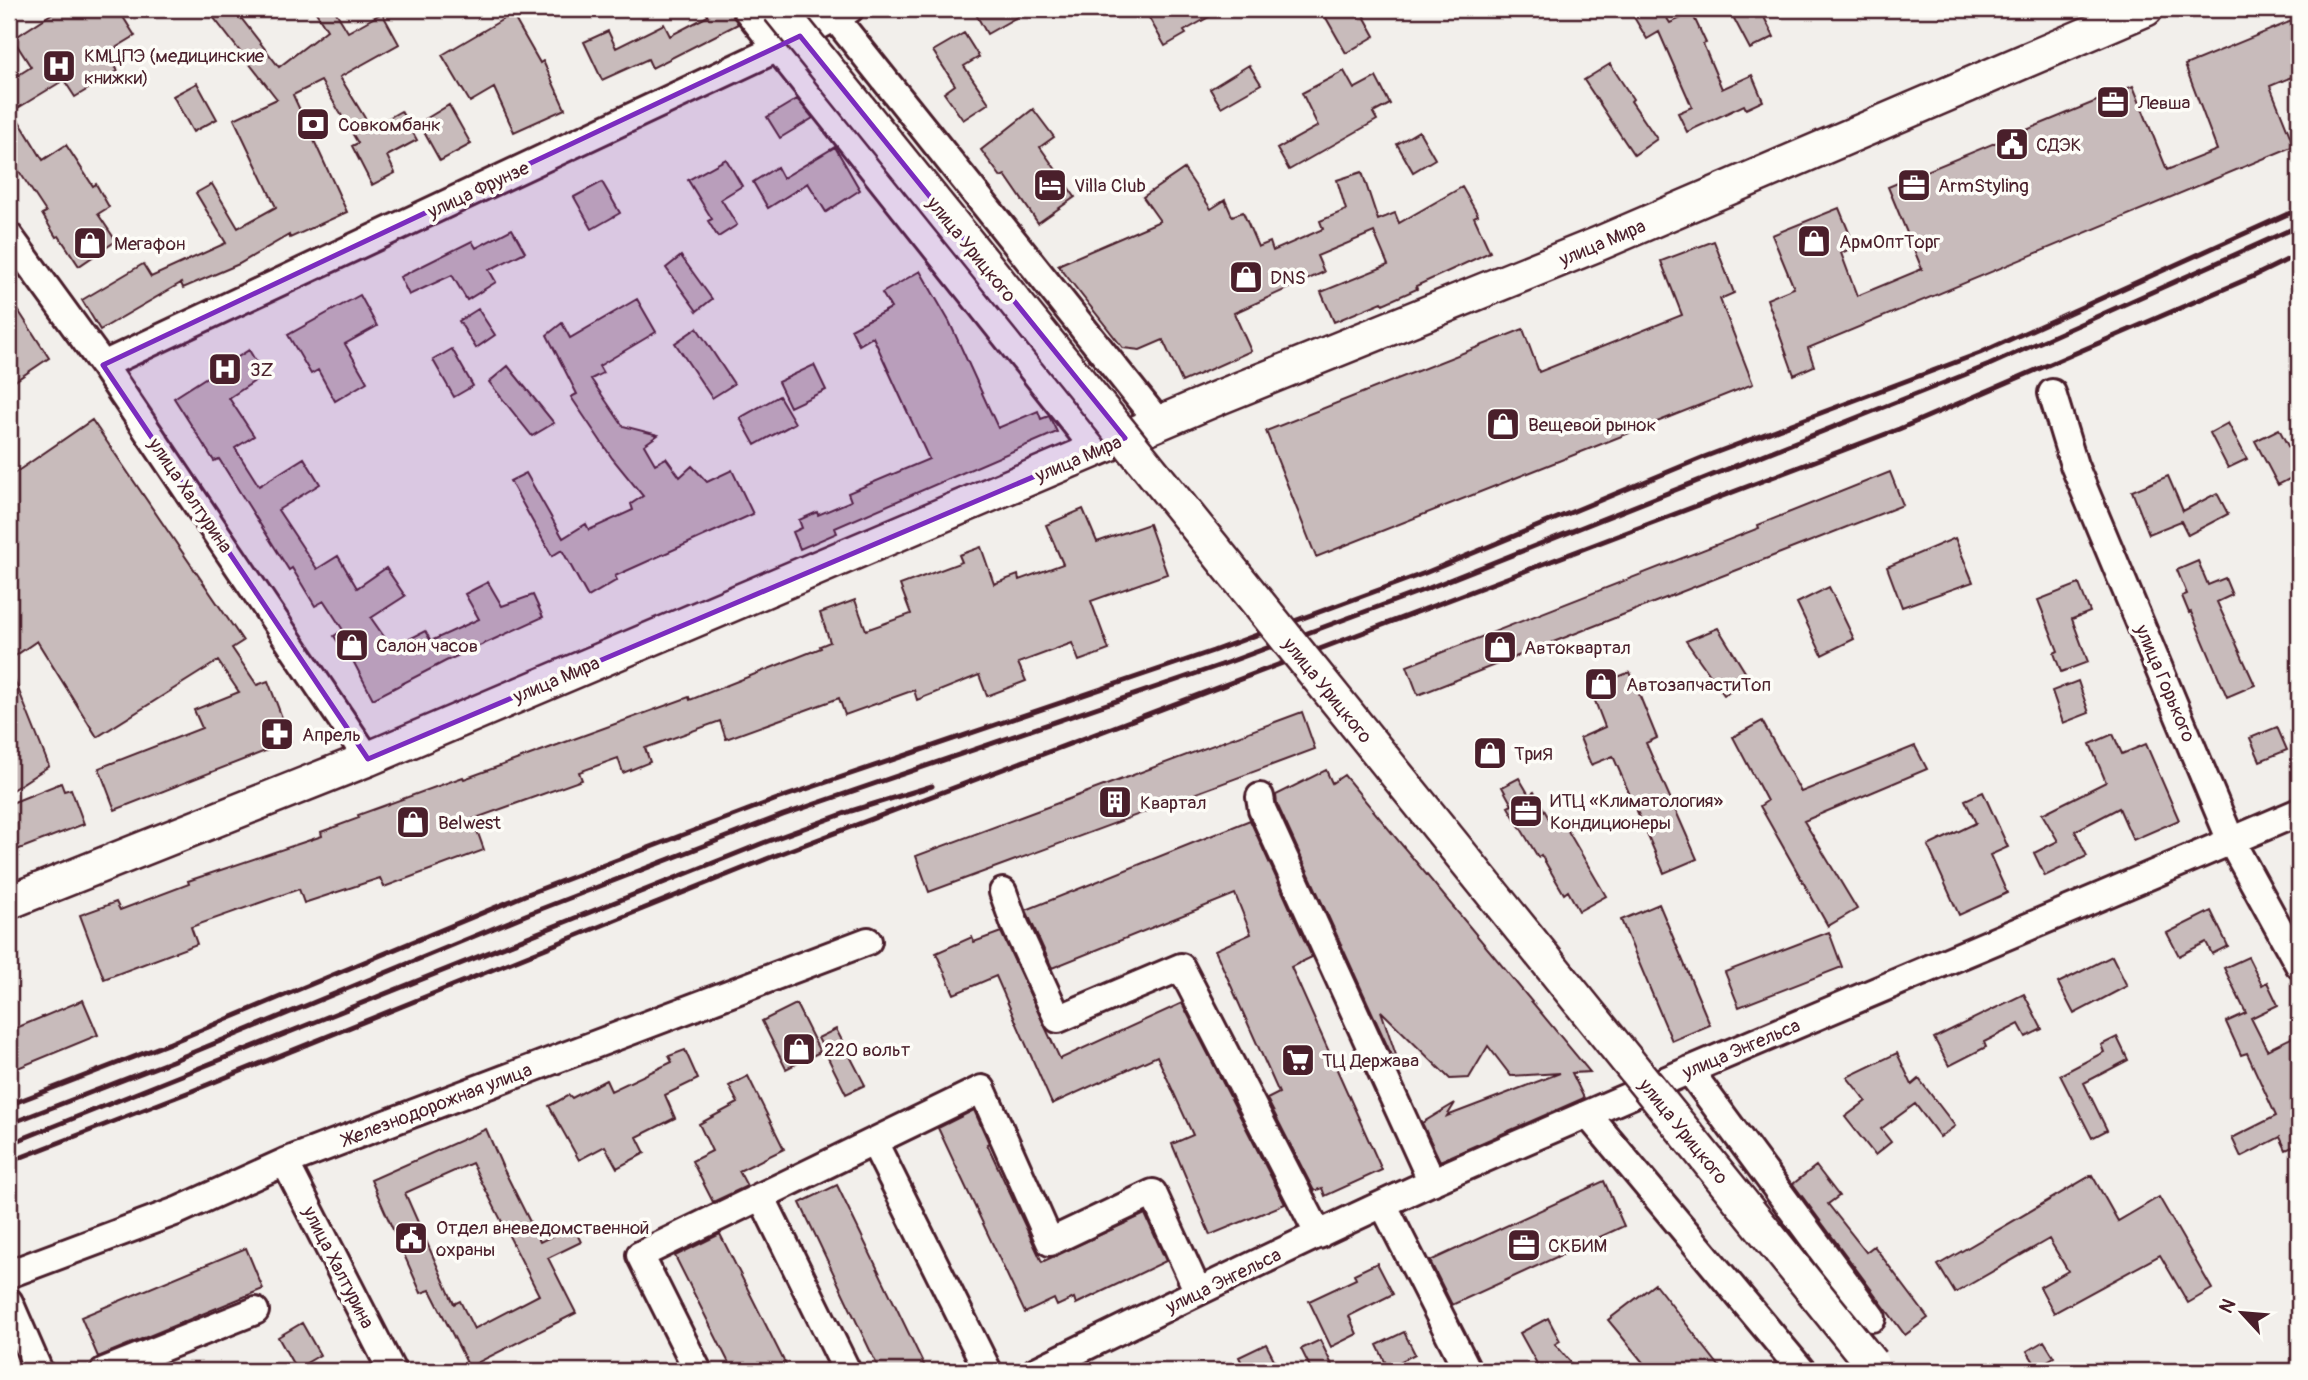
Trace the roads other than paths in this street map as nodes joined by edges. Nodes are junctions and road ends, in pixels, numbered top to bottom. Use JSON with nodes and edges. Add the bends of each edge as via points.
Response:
{"nodes":[{"id":1,"x":746,"y":9,"type":"edge"},
{"id":2,"x":779,"y":9,"type":"edge"},
{"id":3,"x":2146,"y":9,"type":"edge"},
{"id":4,"x":837,"y":12,"type":"edge"},
{"id":5,"x":778,"y":48,"type":"junction"},
{"id":6,"x":9,"y":236,"type":"edge"},
{"id":7,"x":103,"y":365,"type":"junction"},
{"id":8,"x":2052,"y":393,"type":"dead end"},
{"id":9,"x":1159,"y":424,"type":"junction"},
{"id":10,"x":1097,"y":450,"type":"junction"},
{"id":11,"x":368,"y":759,"type":"junction"},
{"id":12,"x":1260,"y":797,"type":"dead end"},
{"id":13,"x":2299,"y":812,"type":"edge"},
{"id":14,"x":2231,"y":841,"type":"junction"},
{"id":15,"x":1003,"y":892,"type":"dead end"},
{"id":16,"x":9,"y":902,"type":"edge"},
{"id":17,"x":868,"y":941,"type":"dead end"},
{"id":18,"x":2299,"y":965,"type":"edge"},
{"id":19,"x":1689,"y":1070,"type":"junction"},
{"id":20,"x":1588,"y":1115,"type":"junction"},
{"id":21,"x":874,"y":1142,"type":"junction"},
{"id":22,"x":285,"y":1162,"type":"junction"},
{"id":23,"x":1432,"y":1182,"type":"junction"},
{"id":24,"x":761,"y":1196,"type":"junction"},
{"id":25,"x":1382,"y":1205,"type":"junction"},
{"id":26,"x":1319,"y":1235,"type":"junction"},
{"id":27,"x":9,"y":1274,"type":"edge"},
{"id":28,"x":1198,"y":1292,"type":"junction"},
{"id":29,"x":9,"y":1302,"type":"edge"},
{"id":30,"x":254,"y":1311,"type":"dead end"},
{"id":31,"x":1872,"y":1318,"type":"dead end"},
{"id":32,"x":1875,"y":1367,"type":"edge"},
{"id":33,"x":39,"y":1371,"type":"edge"},
{"id":34,"x":104,"y":1371,"type":"edge"},
{"id":35,"x":392,"y":1371,"type":"edge"},
{"id":36,"x":698,"y":1371,"type":"edge"},
{"id":37,"x":847,"y":1371,"type":"edge"},
{"id":38,"x":988,"y":1371,"type":"edge"},
{"id":39,"x":1036,"y":1371,"type":"edge"},
{"id":40,"x":1468,"y":1371,"type":"edge"},
{"id":41,"x":1802,"y":1371,"type":"edge"}],
"edges":[{"from":1,"to":5,"type":"street","name":"улица Урицкого"},
{"from":2,"to":32,"type":"main road","name":"улица Урицкого","bridge":true},
{"from":3,"to":9,"type":"main road","name":"улица Мира","via":[[1598,244]]},
{"from":4,"to":5,"type":"street","name":"улица Фрунзе"},
{"from":4,"to":9,"type":"street","name":"улица Урицкого"},
{"from":5,"to":7,"type":"street","name":"улица Фрунзе"},
{"from":5,"to":10,"type":"street","name":"улица Урицкого"},
{"from":6,"to":7,"type":"street","name":"улица Халтурина"},
{"from":7,"to":11,"type":"street","name":"улица Халтурина"},
{"from":8,"to":14,"type":"street","name":"улица Горького","via":[[2074,465]]},
{"from":9,"to":10,"type":"main road","name":"улица Мира"},
{"from":10,"to":11,"type":"main road","name":"улица Мира"},
{"from":11,"to":16,"type":"main road","name":"улица Мира"},
{"from":12,"to":23,"type":"street"},
{"from":13,"to":14,"type":"street","name":"улица Энгельса"},
{"from":14,"to":18,"type":"street","name":"улица Горького"},
{"from":14,"to":19,"type":"street","name":"улица Энгельса"},
{"from":15,"to":26,"type":"street","via":[[1058,1019],[1181,967]]},
{"from":17,"to":22,"type":"street","name":"Железнодорожная улица"},
{"from":19,"to":20,"type":"street","name":"улица Энгельса"},
{"from":19,"to":31,"type":"street"},
{"from":20,"to":23,"type":"street","name":"улица Энгельса"},
{"from":20,"to":41,"type":"street"},
{"from":21,"to":24,"type":"street"},
{"from":21,"to":28,"type":"street","via":[[982,1089],[1050,1242],[1153,1193]]},
{"from":21,"to":38,"type":"street"},
{"from":22,"to":27,"type":"street","name":"Железнодорожная улица","via":[[177,1210]]},
{"from":22,"to":35,"type":"street","name":"улица Халтурина"},
{"from":23,"to":25,"type":"street","name":"улица Энгельса"},
{"from":24,"to":36,"type":"street","via":[[640,1255]]},
{"from":24,"to":37,"type":"street"},
{"from":25,"to":26,"type":"street","name":"улица Энгельса"},
{"from":25,"to":40,"type":"street"},
{"from":26,"to":28,"type":"street","name":"улица Энгельса"},
{"from":28,"to":39,"type":"street","name":"улица Энгельса"},
{"from":29,"to":33,"type":"street"},
{"from":30,"to":34,"type":"street"}]}
